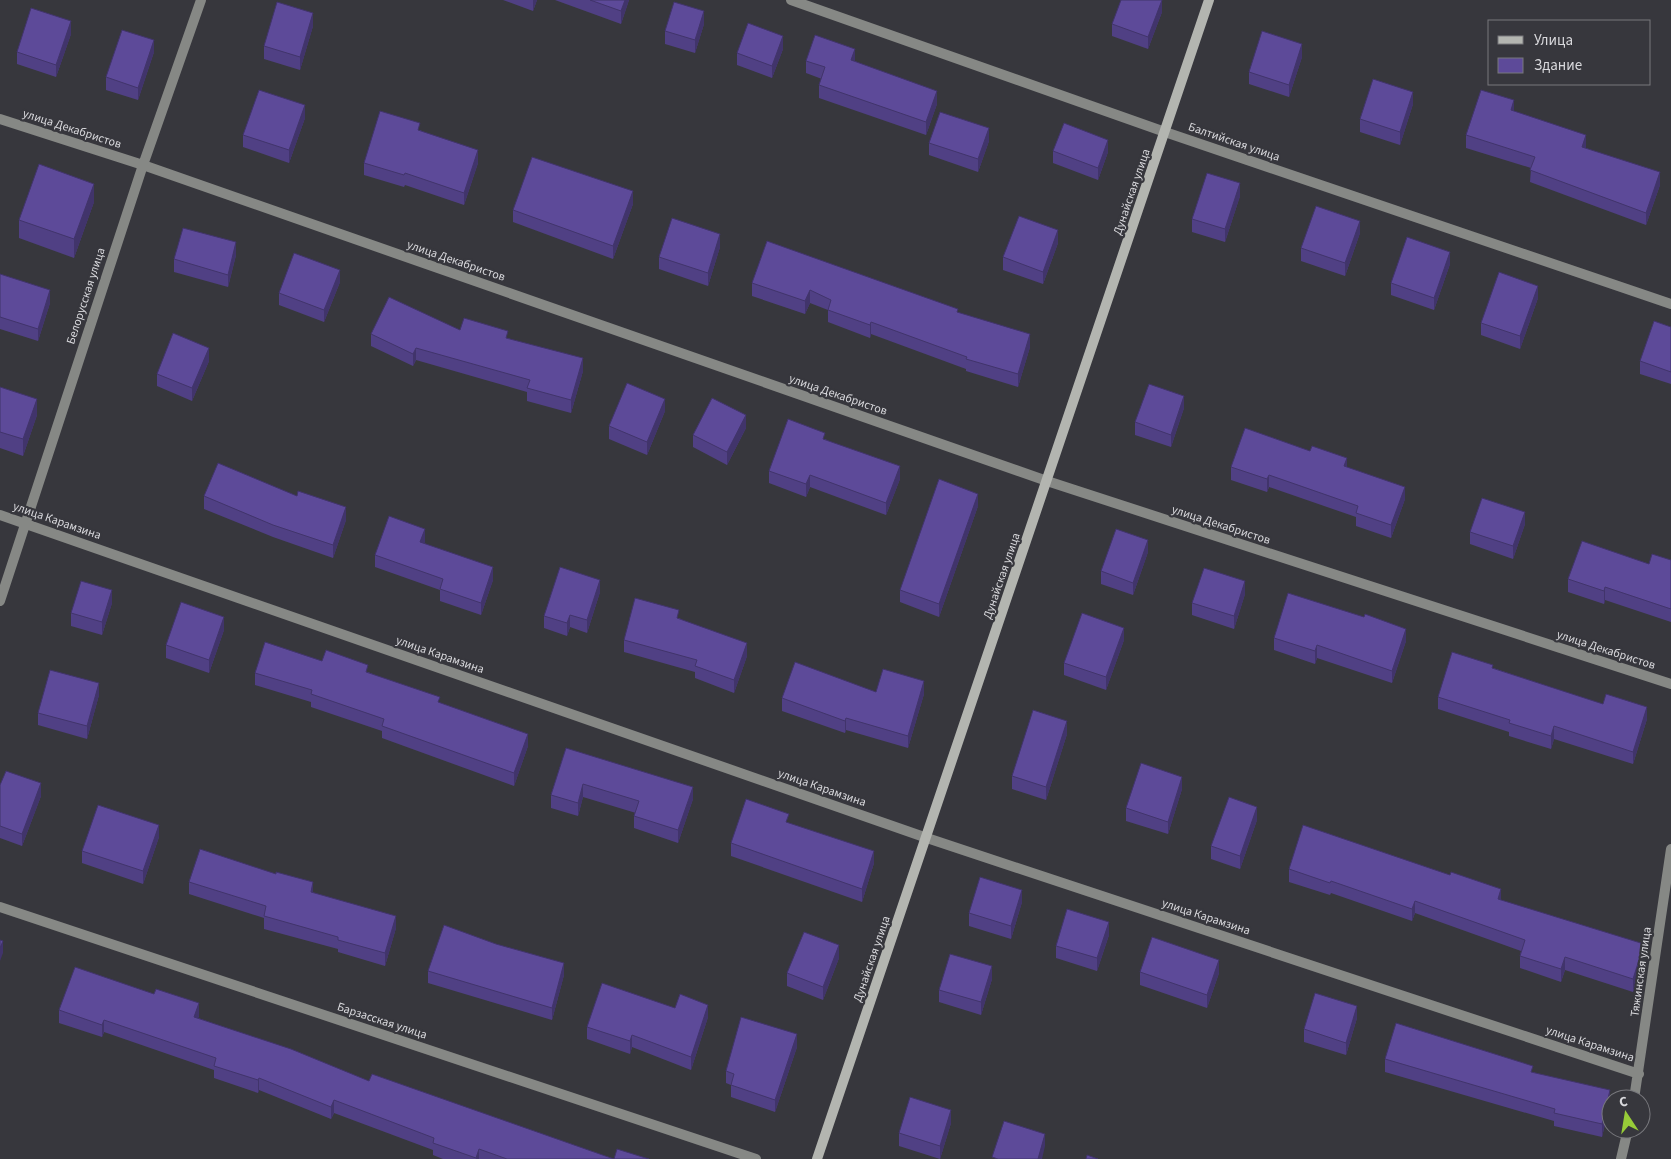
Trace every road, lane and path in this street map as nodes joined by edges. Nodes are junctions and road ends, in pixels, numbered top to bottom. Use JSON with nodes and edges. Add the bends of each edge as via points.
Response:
{"nodes":[{"id":1,"x":201,"y":0,"type":"edge"},
{"id":2,"x":791,"y":0,"type":"edge"},
{"id":3,"x":1209,"y":0,"type":"edge"},
{"id":4,"x":0,"y":118,"type":"edge"},
{"id":5,"x":1165,"y":132,"type":"junction"},
{"id":6,"x":143,"y":164,"type":"junction"},
{"id":7,"x":1671,"y":304,"type":"edge"},
{"id":8,"x":1047,"y":482,"type":"junction"},
{"id":9,"x":0,"y":515,"type":"edge"},
{"id":10,"x":24,"y":523,"type":"junction"},
{"id":11,"x":0,"y":601,"type":"edge"},
{"id":12,"x":1671,"y":684,"type":"edge"},
{"id":13,"x":927,"y":838,"type":"junction"},
{"id":14,"x":1671,"y":849,"type":"edge"},
{"id":15,"x":0,"y":907,"type":"edge"},
{"id":16,"x":1640,"y":1074,"type":"junction"},
{"id":17,"x":1636,"y":1089,"type":"edge"},
{"id":18,"x":1626,"y":1139,"type":"edge"},
{"id":19,"x":756,"y":1159,"type":"edge"},
{"id":20,"x":817,"y":1159,"type":"edge"},
{"id":21,"x":1621,"y":1159,"type":"edge"}],
"edges":[{"from":1,"to":6,"type":"street","name":"Белорусская улица"},
{"from":2,"to":5,"type":"street","name":"Балтийская улица"},
{"from":3,"to":5,"type":"street","name":"Дунайская улица"},
{"from":4,"to":6,"type":"street","name":"улица Декабристов"},
{"from":5,"to":7,"type":"street","name":"Балтийская улица"},
{"from":5,"to":8,"type":"street","name":"Дунайская улица"},
{"from":6,"to":8,"type":"street","name":"улица Декабристов"},
{"from":6,"to":10,"type":"street","name":"Белорусская улица"},
{"from":8,"to":12,"type":"street","name":"улица Декабристов"},
{"from":8,"to":13,"type":"street","name":"Дунайская улица"},
{"from":9,"to":10,"type":"street","name":"улица Карамзина"},
{"from":10,"to":11,"type":"street","name":"Белорусская улица"},
{"from":10,"to":13,"type":"street","name":"улица Карамзина"},
{"from":13,"to":16,"type":"street","name":"улица Карамзина"},
{"from":13,"to":20,"type":"street","name":"Дунайская улица"},
{"from":14,"to":16,"type":"street","name":"Тяжинская улица"},
{"from":15,"to":19,"type":"street","name":"Барзасская улица"},
{"from":16,"to":17,"type":"street","name":"Тяжинская улица"},
{"from":18,"to":21,"type":"street"}]}
